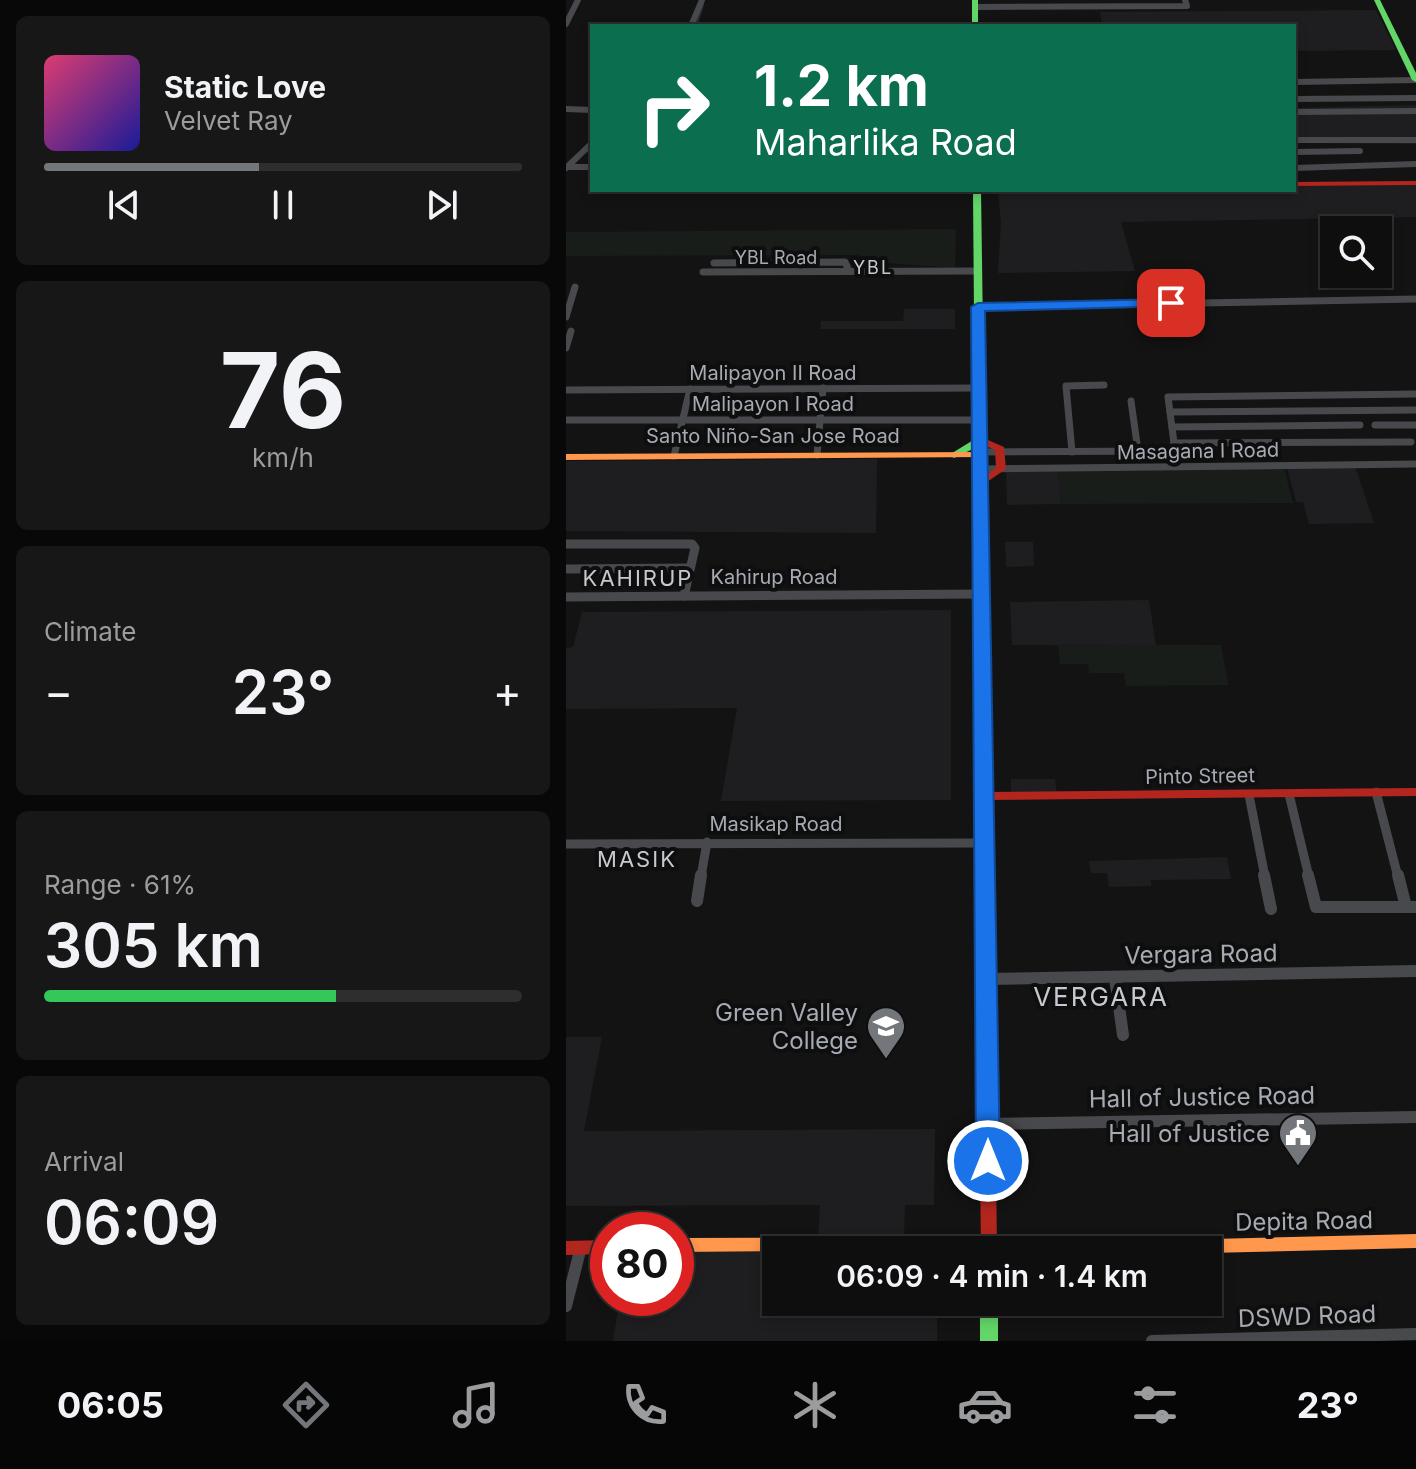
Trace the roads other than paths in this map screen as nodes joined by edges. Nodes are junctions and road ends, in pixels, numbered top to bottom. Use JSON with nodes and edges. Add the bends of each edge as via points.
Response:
{"nodes":[{"id":1,"x":578,"y":0,"type":"edge"},
{"id":2,"x":702,"y":0,"type":"edge"},
{"id":3,"x":1185,"y":0,"type":"edge"},
{"id":4,"x":1377,"y":0,"type":"edge"},
{"id":5,"x":975,"y":4,"type":"edge"},
{"id":6,"x":566,"y":24,"type":"edge"},
{"id":7,"x":692,"y":24,"type":"edge"},
{"id":8,"x":1413,"y":66,"type":"edge"},
{"id":9,"x":1416,"y":80,"type":"edge"},
{"id":10,"x":1296,"y":82,"type":"edge"},
{"id":11,"x":1296,"y":97,"type":"edge"},
{"id":12,"x":1416,"y":98,"type":"edge"},
{"id":13,"x":566,"y":109,"type":"edge"},
{"id":14,"x":590,"y":110,"type":"edge"},
{"id":15,"x":1416,"y":111,"type":"edge"},
{"id":16,"x":1296,"y":112,"type":"edge"},
{"id":17,"x":1296,"y":140,"type":"edge"},
{"id":18,"x":1416,"y":140,"type":"edge"},
{"id":19,"x":590,"y":145,"type":"edge"},
{"id":20,"x":1360,"y":151,"type":"dead end"},
{"id":21,"x":1296,"y":152,"type":"edge"},
{"id":22,"x":1416,"y":164,"type":"edge"},
{"id":23,"x":590,"y":167,"type":"edge"},
{"id":24,"x":567,"y":168,"type":"edge"},
{"id":25,"x":1296,"y":168,"type":"edge"},
{"id":26,"x":1416,"y":183,"type":"edge"},
{"id":27,"x":1296,"y":184,"type":"edge"},
{"id":28,"x":977,"y":192,"type":"edge"},
{"id":29,"x":714,"y":263,"type":"dead end"},
{"id":30,"x":849,"y":271,"type":"junction"},
{"id":31,"x":978,"y":271,"type":"junction"},
{"id":32,"x":703,"y":272,"type":"dead end"},
{"id":33,"x":575,"y":287,"type":"dead end"},
{"id":34,"x":1416,"y":299,"type":"edge"},
{"id":35,"x":978,"y":307,"type":"junction"},
{"id":36,"x":566,"y":317,"type":"edge"},
{"id":37,"x":568,"y":331,"type":"edge"},
{"id":38,"x":582,"y":331,"type":"dead end"},
{"id":39,"x":566,"y":348,"type":"edge"},
{"id":40,"x":1104,"y":385,"type":"dead end"},
{"id":41,"x":823,"y":388,"type":"junction"},
{"id":42,"x":980,"y":388,"type":"junction"},
{"id":43,"x":690,"y":389,"type":"junction"},
{"id":44,"x":566,"y":390,"type":"edge"},
{"id":45,"x":1416,"y":394,"type":"edge"},
{"id":46,"x":1131,"y":401,"type":"dead end"},
{"id":47,"x":1352,"y":410,"type":"junction"},
{"id":48,"x":1416,"y":410,"type":"edge"},
{"id":49,"x":1170,"y":412,"type":"junction"},
{"id":50,"x":683,"y":419,"type":"junction"},
{"id":51,"x":566,"y":420,"type":"edge"},
{"id":52,"x":819,"y":420,"type":"junction"},
{"id":53,"x":981,"y":420,"type":"junction"},
{"id":54,"x":1375,"y":425,"type":"dead end"},
{"id":55,"x":1416,"y":425,"type":"edge"},
{"id":56,"x":1172,"y":427,"type":"junction"},
{"id":57,"x":1411,"y":442,"type":"dead end"},
{"id":58,"x":1174,"y":443,"type":"junction"},
{"id":59,"x":981,"y":449,"type":"junction"},
{"id":60,"x":1138,"y":451,"type":"junction"},
{"id":61,"x":1000,"y":452,"type":"junction"},
{"id":62,"x":1072,"y":452,"type":"junction"},
{"id":63,"x":817,"y":455,"type":"junction"},
{"id":64,"x":954,"y":455,"type":"junction"},
{"id":65,"x":674,"y":456,"type":"junction"},
{"id":66,"x":566,"y":457,"type":"edge"},
{"id":67,"x":1416,"y":464,"type":"edge"},
{"id":68,"x":1001,"y":469,"type":"junction"},
{"id":69,"x":980,"y":476,"type":"junction"},
{"id":70,"x":566,"y":544,"type":"edge"},
{"id":71,"x":690,"y":568,"type":"junction"},
{"id":72,"x":566,"y":569,"type":"edge"},
{"id":73,"x":981,"y":594,"type":"junction"},
{"id":74,"x":684,"y":596,"type":"junction"},
{"id":75,"x":566,"y":597,"type":"edge"},
{"id":76,"x":1376,"y":792,"type":"junction"},
{"id":77,"x":1416,"y":792,"type":"edge"},
{"id":78,"x":1289,"y":794,"type":"junction"},
{"id":79,"x":1249,"y":795,"type":"junction"},
{"id":80,"x":985,"y":796,"type":"junction"},
{"id":81,"x":707,"y":842,"type":"junction"},
{"id":82,"x":985,"y":843,"type":"junction"},
{"id":83,"x":566,"y":844,"type":"edge"},
{"id":84,"x":697,"y":901,"type":"dead end"},
{"id":85,"x":1411,"y":907,"type":"edge"},
{"id":86,"x":1271,"y":909,"type":"dead end"},
{"id":87,"x":1416,"y":971,"type":"edge"},
{"id":88,"x":1115,"y":978,"type":"junction"},
{"id":89,"x":988,"y":979,"type":"junction"},
{"id":90,"x":1123,"y":1035,"type":"dead end"},
{"id":91,"x":1416,"y":1117,"type":"edge"},
{"id":92,"x":988,"y":1124,"type":"junction"},
{"id":93,"x":989,"y":1236,"type":"edge"},
{"id":94,"x":1416,"y":1241,"type":"edge"},
{"id":95,"x":694,"y":1245,"type":"edge"},
{"id":96,"x":762,"y":1246,"type":"edge"},
{"id":97,"x":1222,"y":1246,"type":"edge"},
{"id":98,"x":581,"y":1247,"type":"junction"},
{"id":99,"x":590,"y":1247,"type":"edge"},
{"id":100,"x":566,"y":1248,"type":"edge"},
{"id":101,"x":566,"y":1306,"type":"edge"},
{"id":102,"x":989,"y":1316,"type":"edge"},
{"id":103,"x":1416,"y":1334,"type":"edge"},
{"id":104,"x":989,"y":1341,"type":"edge"},
{"id":105,"x":1152,"y":1341,"type":"edge"}],
"edges":[{"from":1,"to":6,"type":"street"},
{"from":2,"to":7,"type":"street"},
{"from":3,"to":5,"type":"street","via":[[1187,6]]},
{"from":4,"to":8,"type":"main road"},
{"from":8,"to":9,"type":"main road"},
{"from":9,"to":10,"type":"street"},
{"from":11,"to":12,"type":"street"},
{"from":13,"to":14,"type":"street"},
{"from":15,"to":16,"type":"street"},
{"from":17,"to":18,"type":"street"},
{"from":19,"to":24,"type":"street"},
{"from":20,"to":21,"type":"street"},
{"from":22,"to":25,"type":"street"},
{"from":23,"to":24,"type":"street"},
{"from":26,"to":27,"type":"main road"},
{"from":28,"to":31,"type":"main road"},
{"from":29,"to":30,"type":"street","name":"YBL Road","via":[[845,262]]},
{"from":30,"to":31,"type":"street","name":"YBL Road"},
{"from":30,"to":32,"type":"street","name":"YBL Road"},
{"from":31,"to":35,"type":"main road"},
{"from":33,"to":36,"type":"street"},
{"from":34,"to":35,"type":"street"},
{"from":35,"to":42,"type":"main road"},
{"from":37,"to":38,"type":"street"},
{"from":37,"to":39,"type":"street"},
{"from":40,"to":62,"type":"street","via":[[1066,386]]},
{"from":41,"to":42,"type":"street","name":"Malipayon II Road"},
{"from":41,"to":43,"type":"street","name":"Malipayon II Road"},
{"from":41,"to":52,"type":"street"},
{"from":42,"to":53,"type":"main road"},
{"from":43,"to":44,"type":"street","name":"Malipayon II Road"},
{"from":43,"to":50,"type":"street"},
{"from":45,"to":49,"type":"street","via":[[1168,397]]},
{"from":46,"to":60,"type":"street"},
{"from":47,"to":48,"type":"street"},
{"from":47,"to":49,"type":"street"},
{"from":47,"to":56,"type":"street","via":[[1358,425]]},
{"from":49,"to":56,"type":"street"},
{"from":50,"to":51,"type":"street","name":"Malipayon I Road"},
{"from":50,"to":52,"type":"street","name":"Malipayon I Road"},
{"from":50,"to":65,"type":"street"},
{"from":52,"to":53,"type":"street","name":"Malipayon I Road"},
{"from":52,"to":63,"type":"street"},
{"from":53,"to":59,"type":"main road"},
{"from":54,"to":55,"type":"street"},
{"from":56,"to":58,"type":"street"},
{"from":57,"to":58,"type":"street"},
{"from":58,"to":60,"type":"street","via":[[1169,450]]},
{"from":59,"to":61,"type":"main road"},
{"from":59,"to":64,"type":"main road"},
{"from":59,"to":69,"type":"main road"},
{"from":60,"to":62,"type":"street"},
{"from":61,"to":62,"type":"street"},
{"from":61,"to":68,"type":"main road"},
{"from":63,"to":64,"type":"main road","name":"Santo Niño-San Jose Road"},
{"from":63,"to":65,"type":"main road","name":"Santo Niño-San Jose Road"},
{"from":64,"to":69,"type":"main road"},
{"from":65,"to":66,"type":"main road","name":"Santo Niño-San Jose Road"},
{"from":67,"to":68,"type":"street","name":"Masagana I Road"},
{"from":68,"to":69,"type":"main road"},
{"from":69,"to":73,"type":"main road"},
{"from":70,"to":71,"type":"street","via":[[690,542],[695,548]]},
{"from":71,"to":72,"type":"street"},
{"from":71,"to":74,"type":"street"},
{"from":73,"to":74,"type":"street","name":"Kahirup Road"},
{"from":73,"to":80,"type":"main road"},
{"from":74,"to":75,"type":"street","name":"Kahirup Road"},
{"from":76,"to":77,"type":"main road","name":"Pinto Street"},
{"from":76,"to":78,"type":"main road","name":"Pinto Street"},
{"from":76,"to":85,"type":"street"},
{"from":78,"to":79,"type":"main road","name":"Pinto Street"},
{"from":78,"to":85,"type":"street","via":[[1316,907]]},
{"from":79,"to":80,"type":"main road","name":"Pinto Street"},
{"from":79,"to":86,"type":"street"},
{"from":80,"to":82,"type":"main road"},
{"from":81,"to":82,"type":"street","name":"Masikap Road"},
{"from":81,"to":83,"type":"street","name":"Masikap Road"},
{"from":81,"to":84,"type":"street"},
{"from":82,"to":89,"type":"main road"},
{"from":87,"to":88,"type":"street","name":"Vergara Road"},
{"from":88,"to":89,"type":"street","name":"Vergara Road"},
{"from":88,"to":90,"type":"street"},
{"from":89,"to":92,"type":"main road"},
{"from":91,"to":92,"type":"street","name":"Hall of Justice Road"},
{"from":92,"to":93,"type":"main road"},
{"from":94,"to":97,"type":"main road","name":"Depita Road"},
{"from":95,"to":96,"type":"main road"},
{"from":98,"to":99,"type":"main road"},
{"from":98,"to":100,"type":"main road"},
{"from":98,"to":101,"type":"street"},
{"from":102,"to":104,"type":"main road"},
{"from":103,"to":105,"type":"street","name":"DSWD Road"}]}
